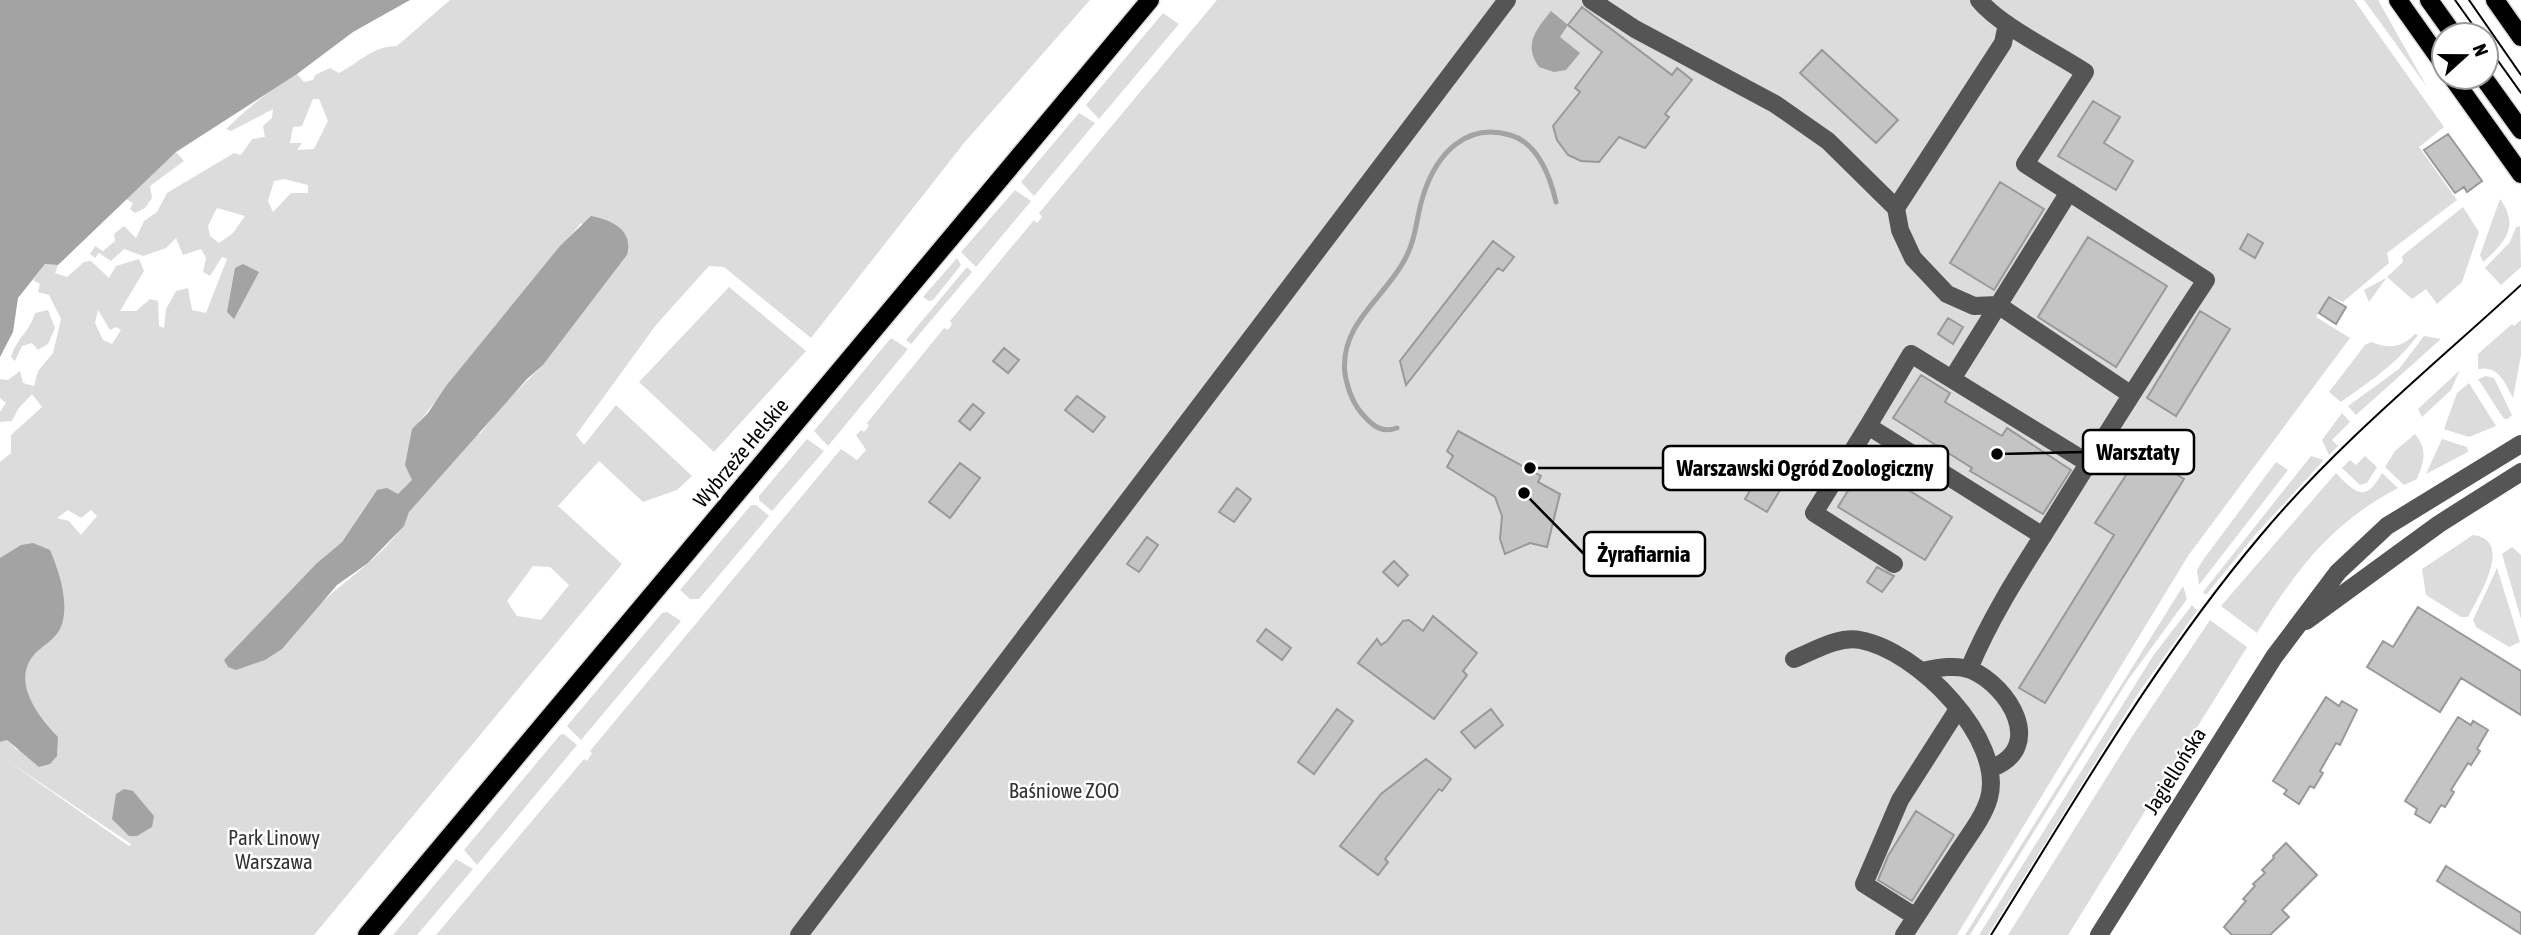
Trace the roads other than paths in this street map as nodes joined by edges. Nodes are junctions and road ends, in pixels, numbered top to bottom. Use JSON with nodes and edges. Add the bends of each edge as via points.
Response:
{"nodes":[{"id":1,"x":1150,"y":0,"type":"edge"},
{"id":2,"x":1507,"y":0,"type":"edge"},
{"id":3,"x":1591,"y":0,"type":"edge"},
{"id":4,"x":1979,"y":0,"type":"edge"},
{"id":5,"x":2398,"y":0,"type":"edge"},
{"id":6,"x":2429,"y":0,"type":"edge"},
{"id":7,"x":2495,"y":0,"type":"edge"},
{"id":8,"x":2444,"y":21,"type":"edge"},
{"id":9,"x":2007,"y":24,"type":"junction"},
{"id":10,"x":2521,"y":37,"type":"edge"},
{"id":11,"x":2430,"y":45,"type":"edge"},
{"id":12,"x":2462,"y":91,"type":"edge"},
{"id":13,"x":2493,"y":91,"type":"edge"},
{"id":14,"x":2521,"y":130,"type":"edge"},
{"id":15,"x":2521,"y":174,"type":"edge"},
{"id":16,"x":2069,"y":192,"type":"junction"},
{"id":17,"x":1896,"y":208,"type":"junction"},
{"id":18,"x":1998,"y":305,"type":"junction"},
{"id":19,"x":1952,"y":379,"type":"junction"},
{"id":20,"x":2130,"y":394,"type":"junction"},
{"id":21,"x":1868,"y":426,"type":"junction"},
{"id":22,"x":2521,"y":444,"type":"edge"},
{"id":23,"x":2088,"y":463,"type":"junction"},
{"id":24,"x":2521,"y":472,"type":"edge"},
{"id":25,"x":2043,"y":536,"type":"junction"},
{"id":26,"x":1894,"y":564,"type":"dead end"},
{"id":27,"x":2292,"y":632,"type":"junction"},
{"id":28,"x":1794,"y":659,"type":"dead end"},
{"id":29,"x":1969,"y":669,"type":"junction"},
{"id":30,"x":1922,"y":671,"type":"junction"},
{"id":31,"x":1958,"y":709,"type":"junction"},
{"id":32,"x":1992,"y":768,"type":"junction"},
{"id":33,"x":1916,"y":917,"type":"junction"},
{"id":34,"x":367,"y":935,"type":"edge"},
{"id":35,"x":799,"y":935,"type":"edge"},
{"id":36,"x":1905,"y":935,"type":"edge"},
{"id":37,"x":2099,"y":935,"type":"edge"}],
"edges":[{"from":1,"to":34,"type":"main road","name":"Wybrzeże Helskie"},
{"from":2,"to":35,"type":"street"},
{"from":3,"to":17,"type":"street","via":[[1828,141]]},
{"from":4,"to":9,"type":"street"},
{"from":5,"to":11,"type":"main road"},
{"from":6,"to":8,"type":"main road"},
{"from":7,"to":10,"type":"main road"},
{"from":9,"to":16,"type":"street","via":[[2085,72],[2025,164]]},
{"from":9,"to":17,"type":"street","via":[[2003,43]]},
{"from":12,"to":15,"type":"main road"},
{"from":13,"to":14,"type":"main road"},
{"from":16,"to":18,"type":"street"},
{"from":16,"to":20,"type":"street","via":[[2206,280]]},
{"from":17,"to":18,"type":"street","via":[[1899,230],[1913,258],[1947,293],[1973,306]]},
{"from":18,"to":19,"type":"street"},
{"from":18,"to":20,"type":"street"},
{"from":19,"to":21,"type":"street","via":[[1911,354]]},
{"from":19,"to":23,"type":"street"},
{"from":20,"to":23,"type":"street"},
{"from":21,"to":25,"type":"street"},
{"from":21,"to":26,"type":"street","via":[[1814,513]]},
{"from":22,"to":27,"type":"street","name":"Jagiellońska","via":[[2387,526],[2338,572]]},
{"from":23,"to":25,"type":"street"},
{"from":24,"to":27,"type":"street","name":"Jagiellońska","via":[[2439,524]]},
{"from":25,"to":29,"type":"street","via":[[1980,642]]},
{"from":27,"to":37,"type":"street","name":"Jagiellońska"},
{"from":28,"to":30,"type":"street","via":[[1839,641],[1860,640]]},
{"from":29,"to":30,"type":"street"},
{"from":29,"to":32,"type":"street","via":[[2005,695],[2018,726],[2012,754],[2004,764]]},
{"from":30,"to":31,"type":"street"},
{"from":31,"to":32,"type":"street"},
{"from":31,"to":33,"type":"street","via":[[1900,800],[1864,884]]},
{"from":32,"to":33,"type":"street","via":[[1989,799]]},
{"from":33,"to":36,"type":"street"}]}
